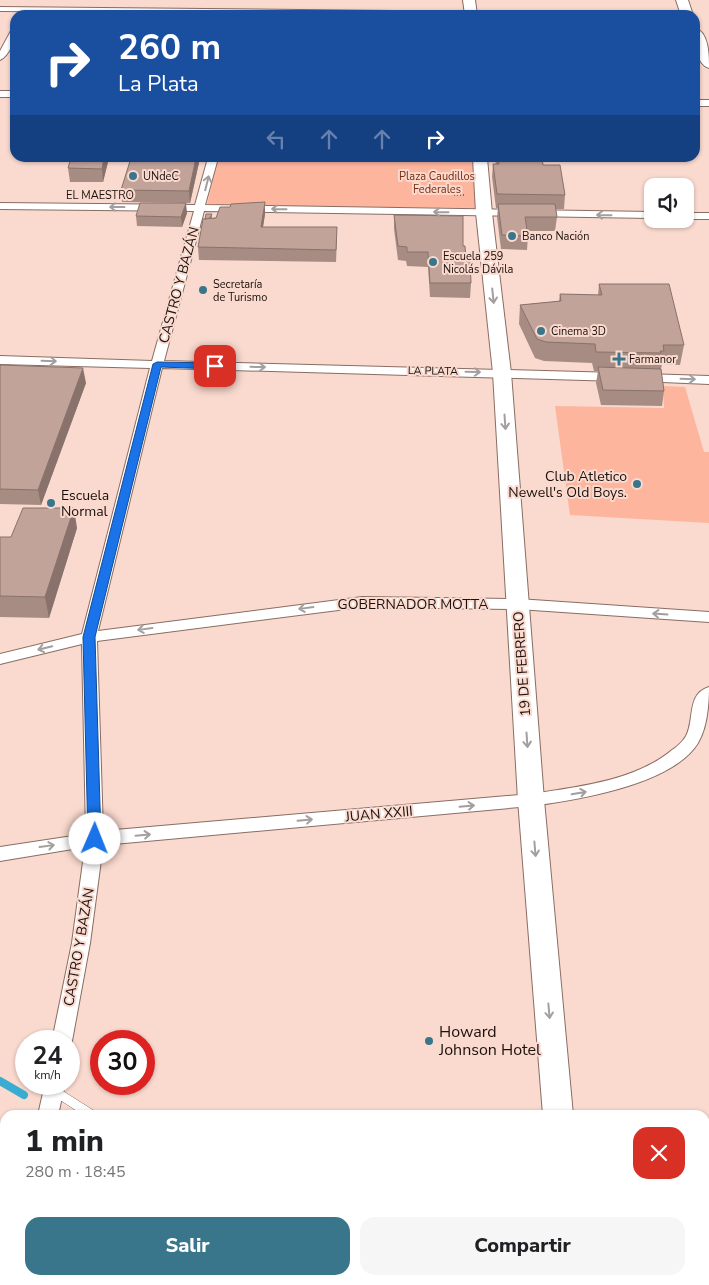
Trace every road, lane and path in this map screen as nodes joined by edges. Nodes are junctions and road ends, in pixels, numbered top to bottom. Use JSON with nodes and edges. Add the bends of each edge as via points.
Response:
{"nodes":[{"id":1,"x":10,"y":40,"type":"edge"},
{"id":2,"x":705,"y":44,"type":"edge"},
{"id":3,"x":0,"y":58,"type":"edge"},
{"id":4,"x":709,"y":64,"type":"edge"},
{"id":5,"x":212,"y":162,"type":"edge"},
{"id":6,"x":480,"y":162,"type":"edge"},
{"id":7,"x":0,"y":206,"type":"edge"},
{"id":8,"x":200,"y":208,"type":"junction"},
{"id":9,"x":484,"y":213,"type":"junction"},
{"id":10,"x":644,"y":215,"type":"edge"},
{"id":11,"x":694,"y":216,"type":"edge"},
{"id":12,"x":709,"y":216,"type":"edge"},
{"id":13,"x":0,"y":360,"type":"edge"},
{"id":14,"x":157,"y":364,"type":"junction"},
{"id":15,"x":502,"y":373,"type":"junction"},
{"id":16,"x":709,"y":380,"type":"edge"},
{"id":17,"x":518,"y":604,"type":"junction"},
{"id":18,"x":709,"y":617,"type":"edge"},
{"id":19,"x":89,"y":637,"type":"junction"},
{"id":20,"x":0,"y":659,"type":"edge"},
{"id":21,"x":709,"y":693,"type":"edge"},
{"id":22,"x":530,"y":800,"type":"junction"},
{"id":23,"x":95,"y":839,"type":"junction"},
{"id":24,"x":0,"y":854,"type":"edge"},
{"id":25,"x":64,"y":1030,"type":"edge"},
{"id":26,"x":52,"y":1095,"type":"edge"},
{"id":27,"x":65,"y":1095,"type":"edge"},
{"id":28,"x":49,"y":1110,"type":"edge"},
{"id":29,"x":85,"y":1110,"type":"edge"},
{"id":30,"x":558,"y":1110,"type":"edge"}],
"edges":[{"from":1,"to":3,"type":"street"},
{"from":2,"to":4,"type":"main road"},
{"from":8,"to":5,"type":"street","name":"CASTRO Y BAZÁN","one_way":true},
{"from":6,"to":9,"type":"main road","name":"19 DE FEBRERO"},
{"from":8,"to":7,"type":"street","name":"EL MAESTRO","one_way":true},
{"from":9,"to":8,"type":"street","name":"EL MAESTRO","one_way":true,"via":[[219,211]]},
{"from":8,"to":14,"type":"street","name":"CASTRO Y BAZÁN","via":[[199,228]]},
{"from":10,"to":9,"type":"street","name":"EL MAESTRO","one_way":true},
{"from":9,"to":15,"type":"main road","name":"19 DE FEBRERO","one_way":true},
{"from":11,"to":12,"type":"street"},
{"from":13,"to":14,"type":"street","name":"LA PLATA","one_way":true},
{"from":14,"to":15,"type":"street","name":"LA PLATA","one_way":true},
{"from":14,"to":19,"type":"street","name":"CASTRO Y BAZÁN"},
{"from":15,"to":16,"type":"street","name":"LA PLATA","one_way":true},
{"from":15,"to":17,"type":"main road","name":"19 DE FEBRERO","one_way":true},
{"from":18,"to":17,"type":"street","name":"GOBERNADOR MOTTA","one_way":true},
{"from":17,"to":19,"type":"street","name":"GOBERNADOR MOTTA","one_way":true,"via":[[335,604]]},
{"from":17,"to":22,"type":"main road","name":"19 DE FEBRERO","one_way":true},
{"from":19,"to":20,"type":"street","name":"GOBERNADOR MOTTA","one_way":true},
{"from":19,"to":23,"type":"street","name":"CASTRO Y BAZÁN"},
{"from":22,"to":21,"type":"street","name":"JUAN XXIII","one_way":true,"via":[[583,793],[641,774],[674,758],[695,736],[702,699]]},
{"from":23,"to":22,"type":"street","name":"JUAN XXIII","one_way":true},
{"from":22,"to":30,"type":"main road","name":"19 DE FEBRERO","one_way":true},
{"from":24,"to":23,"type":"street","name":"JUAN XXIII","one_way":true},
{"from":23,"to":25,"type":"street","name":"CASTRO Y BAZÁN"},
{"from":26,"to":28,"type":"street"},
{"from":27,"to":29,"type":"lane"}]}
